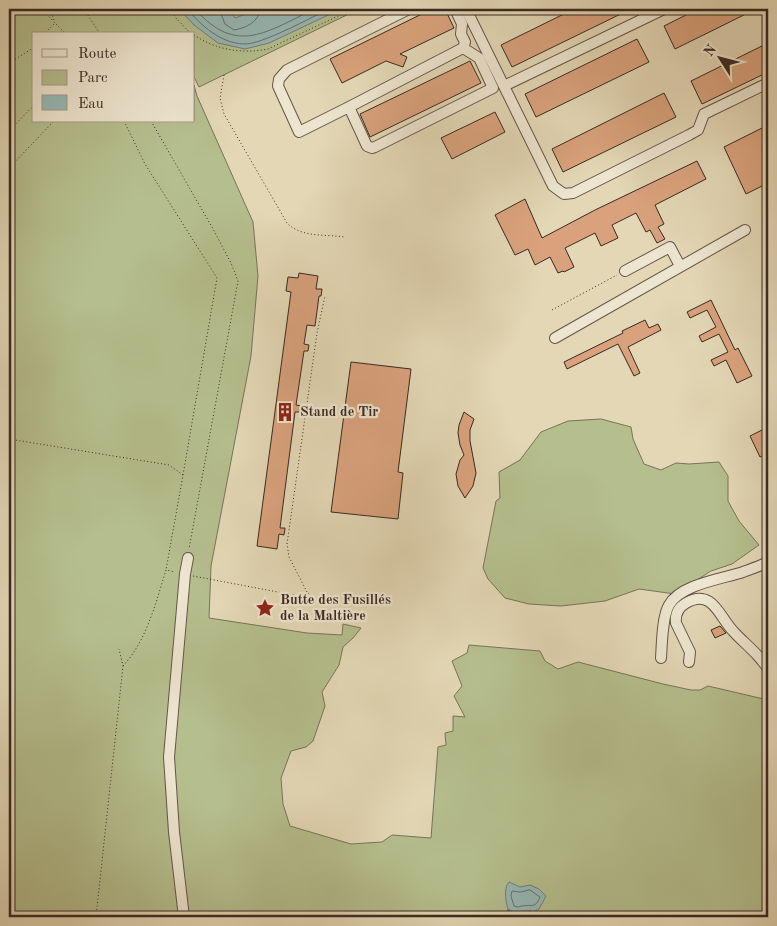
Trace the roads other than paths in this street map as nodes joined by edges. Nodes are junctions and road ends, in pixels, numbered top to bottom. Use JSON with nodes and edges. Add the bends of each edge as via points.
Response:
{"nodes":[{"id":1,"x":409,"y":9,"type":"edge"},
{"id":2,"x":455,"y":9,"type":"edge"},
{"id":3,"x":466,"y":9,"type":"edge"},
{"id":4,"x":664,"y":9,"type":"edge"},
{"id":5,"x":478,"y":34,"type":"junction"},
{"id":6,"x":464,"y":45,"type":"junction"},
{"id":7,"x":768,"y":83,"type":"edge"},
{"id":8,"x":504,"y":86,"type":"junction"},
{"id":9,"x":349,"y":107,"type":"junction"},
{"id":10,"x":745,"y":230,"type":"dead end"},
{"id":11,"x":680,"y":266,"type":"junction"},
{"id":12,"x":625,"y":272,"type":"road end"},
{"id":13,"x":555,"y":338,"type":"dead end"},
{"id":14,"x":188,"y":558,"type":"road end"},
{"id":15,"x":768,"y":562,"type":"edge"},
{"id":16,"x":690,"y":657,"type":"dead end"},
{"id":17,"x":661,"y":658,"type":"dead end"},
{"id":18,"x":768,"y":668,"type":"edge"},
{"id":19,"x":184,"y":917,"type":"edge"}],
"edges":[{"from":1,"to":9,"type":"street","via":[[287,70],[279,79],[278,86],[299,132]]},
{"from":2,"to":6,"type":"street","via":[[462,24]]},
{"from":3,"to":5,"type":"street"},
{"from":4,"to":8,"type":"street"},
{"from":5,"to":6,"type":"street"},
{"from":5,"to":8,"type":"street"},
{"from":6,"to":9,"type":"street"},
{"from":6,"to":9,"type":"street","via":[[479,58],[493,88],[372,148],[365,143]]},
{"from":7,"to":8,"type":"street","via":[[704,114],[698,130],[573,194],[564,194],[553,186]]},
{"from":10,"to":11,"type":"street"},
{"from":11,"to":12,"type":"street","via":[[670,247]]},
{"from":11,"to":13,"type":"street"},
{"from":14,"to":19,"type":"street","via":[[169,757]]},
{"from":15,"to":17,"type":"street","via":[[711,580],[674,598],[666,615]]},
{"from":16,"to":18,"type":"street","via":[[676,618],[683,605],[702,598],[713,604],[731,630]]}]}
